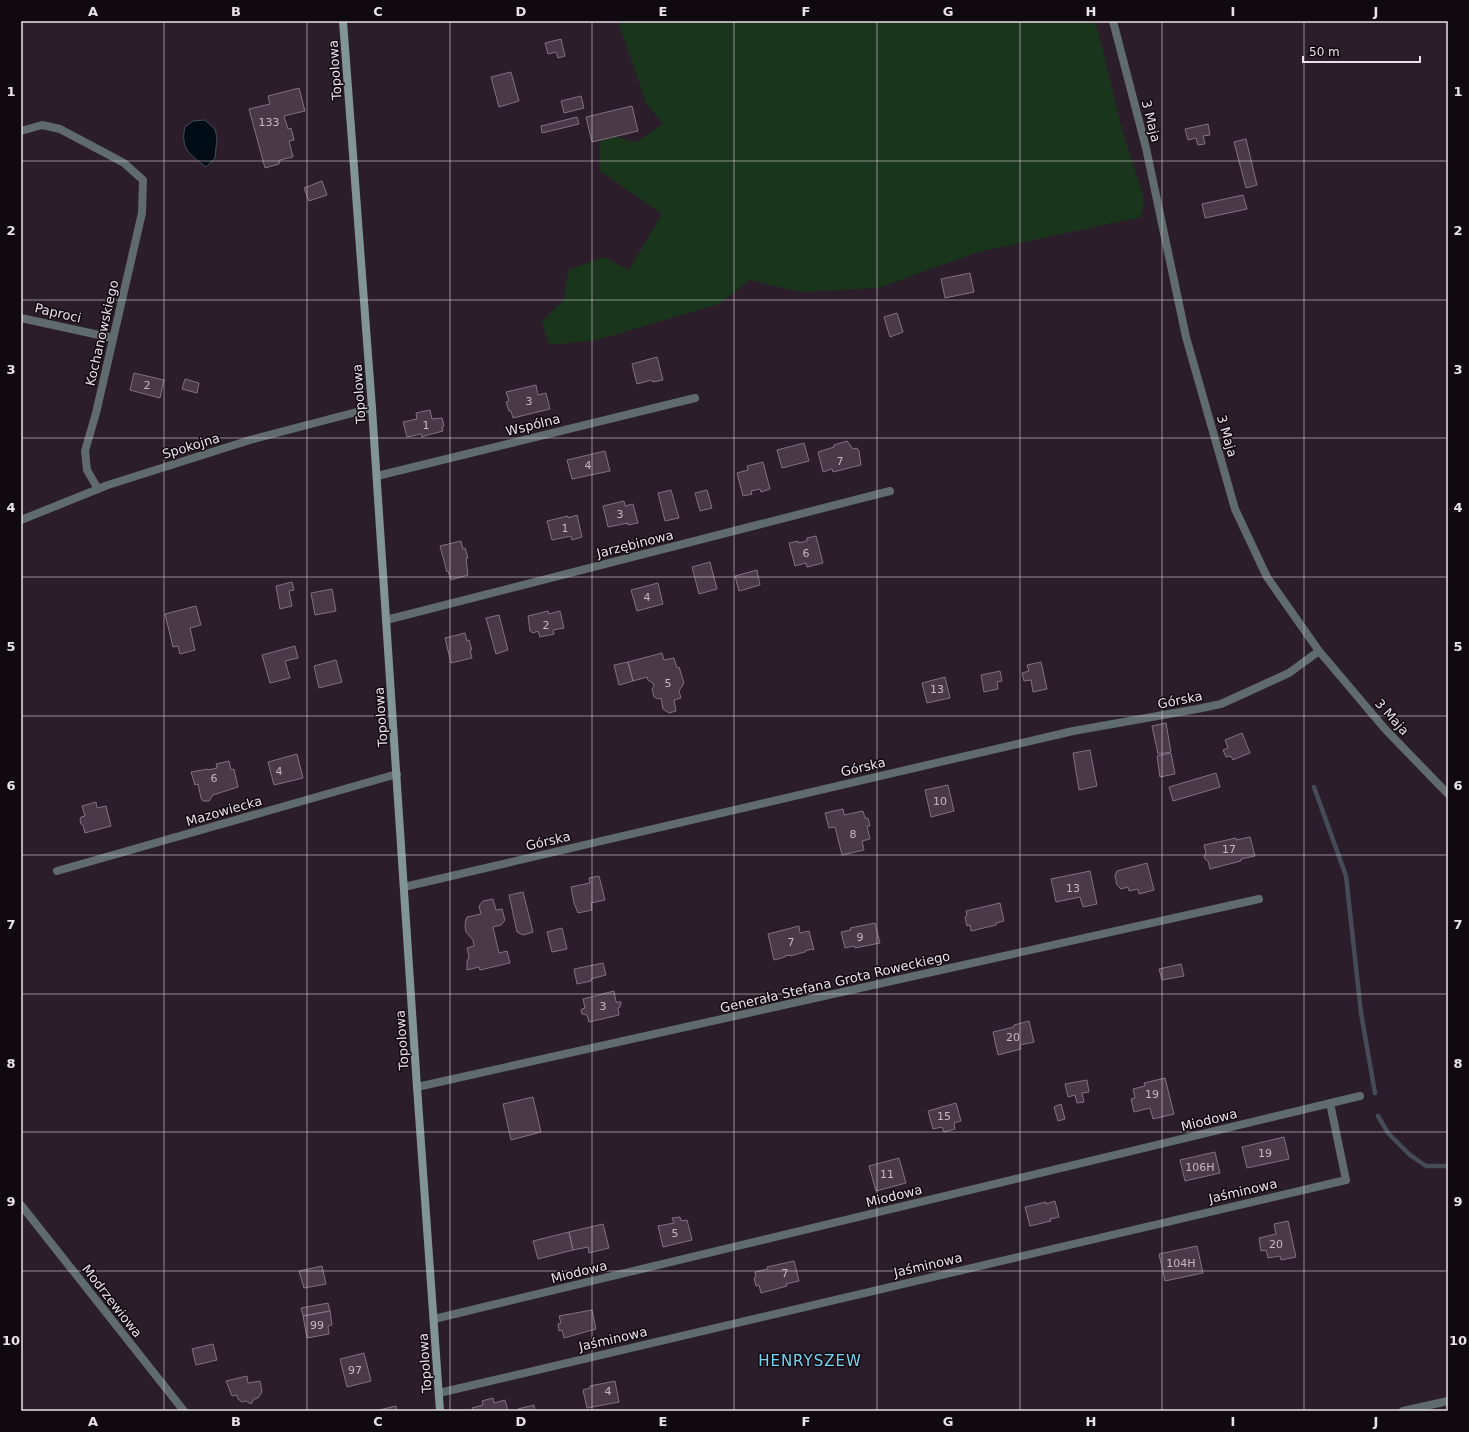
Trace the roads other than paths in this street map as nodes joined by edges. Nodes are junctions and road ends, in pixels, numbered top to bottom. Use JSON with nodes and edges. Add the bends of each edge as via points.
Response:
{"nodes":[{"id":1,"x":343,"y":21,"type":"edge"},
{"id":2,"x":1113,"y":21,"type":"edge"},
{"id":3,"x":21,"y":131,"type":"edge"},
{"id":4,"x":21,"y":318,"type":"edge"},
{"id":5,"x":113,"y":338,"type":"junction"},
{"id":6,"x":696,"y":398,"type":"dead end"},
{"id":7,"x":372,"y":408,"type":"junction"},
{"id":8,"x":377,"y":476,"type":"junction"},
{"id":9,"x":98,"y":489,"type":"junction"},
{"id":10,"x":890,"y":491,"type":"dead end"},
{"id":11,"x":21,"y":520,"type":"edge"},
{"id":12,"x":386,"y":620,"type":"junction"},
{"id":13,"x":1318,"y":652,"type":"junction"},
{"id":14,"x":397,"y":774,"type":"junction"},
{"id":15,"x":1448,"y":794,"type":"edge"},
{"id":16,"x":57,"y":871,"type":"dead end"},
{"id":17,"x":404,"y":887,"type":"junction"},
{"id":18,"x":1259,"y":899,"type":"dead end"},
{"id":19,"x":417,"y":1087,"type":"junction"},
{"id":20,"x":1360,"y":1096,"type":"dead end"},
{"id":21,"x":1330,"y":1103,"type":"junction"},
{"id":22,"x":21,"y":1206,"type":"edge"},
{"id":23,"x":434,"y":1319,"type":"junction"},
{"id":24,"x":439,"y":1392,"type":"junction"},
{"id":25,"x":1448,"y":1401,"type":"edge"},
{"id":26,"x":184,"y":1411,"type":"edge"},
{"id":27,"x":440,"y":1411,"type":"edge"},
{"id":28,"x":1403,"y":1411,"type":"edge"}],
"edges":[{"from":1,"to":7,"type":"street","name":"Topolowa"},
{"from":2,"to":13,"type":"street","name":"3 Maja","via":[[1146,148],[1186,338],[1235,509],[1267,577]]},
{"from":3,"to":5,"type":"street","name":"Kochanowskiego","via":[[42,125],[60,129],[124,163],[143,180],[142,213]]},
{"from":4,"to":5,"type":"street","name":"Paproci"},
{"from":5,"to":9,"type":"street","name":"Kochanowskiego","via":[[85,451],[88,470]]},
{"from":6,"to":8,"type":"street","name":"Wspólna"},
{"from":7,"to":8,"type":"street","name":"Topolowa"},
{"from":7,"to":9,"type":"street","name":"Spokojna","via":[[250,440]]},
{"from":8,"to":12,"type":"street","name":"Topolowa"},
{"from":9,"to":11,"type":"street","name":"Spokojna"},
{"from":10,"to":12,"type":"street","name":"Jarzębinowa"},
{"from":12,"to":14,"type":"street","name":"Topolowa"},
{"from":13,"to":15,"type":"street","name":"3 Maja","via":[[1384,729]]},
{"from":13,"to":17,"type":"street","name":"Górska","via":[[1289,673],[1221,704],[1073,731]]},
{"from":14,"to":16,"type":"street","name":"Mazowiecka"},
{"from":14,"to":17,"type":"street","name":"Topolowa"},
{"from":17,"to":19,"type":"street","name":"Topolowa"},
{"from":18,"to":19,"type":"street","name":"Generała Stefana Grota Roweckiego"},
{"from":19,"to":23,"type":"street","name":"Topolowa"},
{"from":20,"to":21,"type":"street","name":"Miodowa"},
{"from":21,"to":23,"type":"street","name":"Miodowa"},
{"from":21,"to":24,"type":"street","name":"Jaśminowa","via":[[1346,1180]]},
{"from":22,"to":26,"type":"street","name":"Modrzewiowa"},
{"from":23,"to":24,"type":"street","name":"Topolowa"},
{"from":24,"to":27,"type":"street","name":"Topolowa"},
{"from":25,"to":28,"type":"street"}]}
